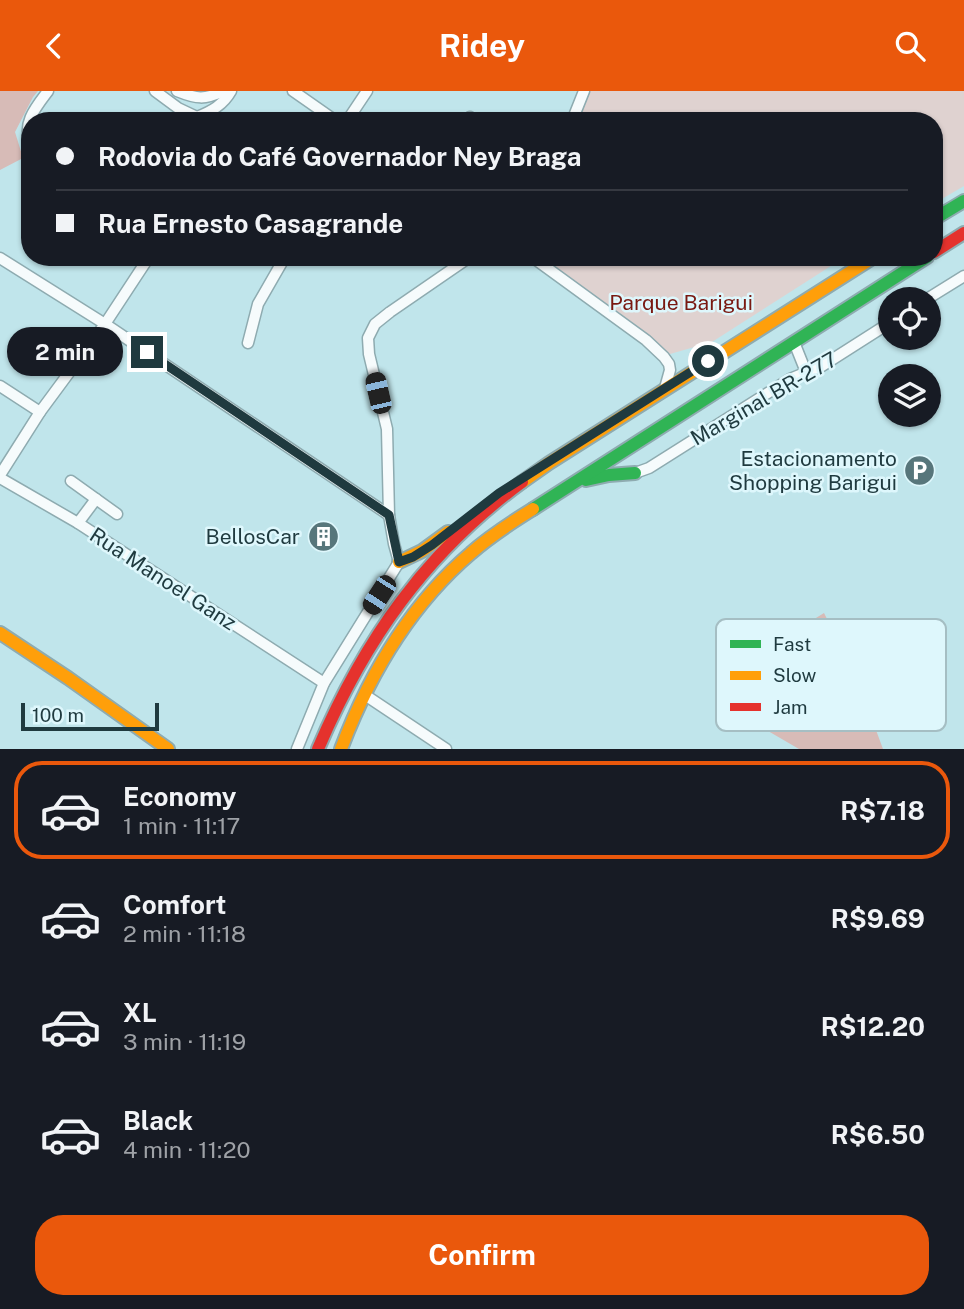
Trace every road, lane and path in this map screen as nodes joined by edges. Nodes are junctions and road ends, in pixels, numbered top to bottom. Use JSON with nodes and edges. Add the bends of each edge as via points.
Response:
{"nodes":[{"id":1,"x":48,"y":91,"type":"edge"},
{"id":2,"x":155,"y":91,"type":"edge"},
{"id":3,"x":177,"y":91,"type":"edge"},
{"id":4,"x":224,"y":91,"type":"edge"},
{"id":5,"x":231,"y":91,"type":"edge"},
{"id":6,"x":293,"y":91,"type":"edge"},
{"id":7,"x":367,"y":91,"type":"edge"},
{"id":8,"x":582,"y":92,"type":"edge"},
{"id":9,"x":33,"y":112,"type":"edge"},
{"id":10,"x":188,"y":112,"type":"edge"},
{"id":11,"x":208,"y":112,"type":"edge"},
{"id":12,"x":323,"y":112,"type":"edge"},
{"id":13,"x":353,"y":112,"type":"edge"},
{"id":14,"x":575,"y":112,"type":"edge"},
{"id":15,"x":964,"y":201,"type":"edge"},
{"id":16,"x":943,"y":214,"type":"edge"},
{"id":17,"x":964,"y":233,"type":"edge"},
{"id":18,"x":943,"y":246,"type":"edge"},
{"id":19,"x":0,"y":258,"type":"edge"},
{"id":20,"x":143,"y":266,"type":"edge"},
{"id":21,"x":280,"y":266,"type":"edge"},
{"id":22,"x":457,"y":266,"type":"edge"},
{"id":23,"x":544,"y":266,"type":"edge"},
{"id":24,"x":860,"y":266,"type":"edge"},
{"id":25,"x":913,"y":266,"type":"edge"},
{"id":26,"x":964,"y":276,"type":"edge"},
{"id":27,"x":941,"y":290,"type":"edge"},
{"id":28,"x":105,"y":324,"type":"junction"},
{"id":29,"x":878,"y":330,"type":"edge"},
{"id":30,"x":794,"y":342,"type":"junction"},
{"id":31,"x":248,"y":343,"type":"dead end"},
{"id":32,"x":806,"y":372,"type":"junction"},
{"id":33,"x":0,"y":386,"type":"edge"},
{"id":34,"x":665,"y":389,"type":"junction"},
{"id":35,"x":40,"y":412,"type":"junction"},
{"id":36,"x":549,"y":463,"type":"junction"},
{"id":37,"x":635,"y":473,"type":"joint"},
{"id":38,"x":0,"y":477,"type":"edge"},
{"id":39,"x":71,"y":481,"type":"dead end"},
{"id":40,"x":573,"y":484,"type":"junction"},
{"id":41,"x":96,"y":499,"type":"junction"},
{"id":42,"x":117,"y":514,"type":"dead end"},
{"id":43,"x":389,"y":515,"type":"junction"},
{"id":44,"x":78,"y":523,"type":"junction"},
{"id":45,"x":399,"y":562,"type":"junction"},
{"id":46,"x":0,"y":633,"type":"edge"},
{"id":47,"x":324,"y":683,"type":"junction"},
{"id":48,"x":365,"y":695,"type":"junction"},
{"id":49,"x":324,"y":733,"type":"junction"},
{"id":50,"x":168,"y":749,"type":"edge"},
{"id":51,"x":297,"y":749,"type":"edge"},
{"id":52,"x":312,"y":749,"type":"edge"},
{"id":53,"x":318,"y":749,"type":"edge"},
{"id":54,"x":341,"y":749,"type":"edge"},
{"id":55,"x":446,"y":749,"type":"edge"}],
"edges":[{"from":1,"to":9,"type":"street"},
{"from":2,"to":10,"type":"street"},
{"from":3,"to":4,"type":"street","via":[[209,98]]},
{"from":5,"to":11,"type":"street"},
{"from":6,"to":12,"type":"street"},
{"from":7,"to":13,"type":"street"},
{"from":8,"to":14,"type":"street"},
{"from":15,"to":16,"type":"main road"},
{"from":17,"to":18,"type":"main road"},
{"from":19,"to":28,"type":"street"},
{"from":20,"to":28,"type":"street"},
{"from":21,"to":31,"type":"street","via":[[258,304]]},
{"from":22,"to":43,"type":"street","via":[[390,312],[368,338],[387,429]]},
{"from":23,"to":34,"type":"street","via":[[664,357],[670,370]]},
{"from":24,"to":34,"type":"main road"},
{"from":25,"to":30,"type":"main road"},
{"from":26,"to":27,"type":"street"},
{"from":28,"to":35,"type":"street"},
{"from":28,"to":43,"type":"street"},
{"from":29,"to":32,"type":"street","name":"Marginal BR-277"},
{"from":30,"to":32,"type":"street"},
{"from":30,"to":40,"type":"main road"},
{"from":32,"to":37,"type":"street","name":"Marginal BR-277"},
{"from":33,"to":35,"type":"street"},
{"from":34,"to":36,"type":"main road"},
{"from":35,"to":38,"type":"street"},
{"from":36,"to":45,"type":"main road","via":[[487,501],[432,545]]},
{"from":36,"to":49,"type":"main road","via":[[489,507],[429,565],[366,651]]},
{"from":37,"to":40,"type":"main road"},
{"from":38,"to":44,"type":"street","name":"Rua Manoel Ganz"},
{"from":39,"to":41,"type":"street"},
{"from":40,"to":48,"type":"main road","via":[[503,528],[454,569],[409,621]]},
{"from":41,"to":42,"type":"street"},
{"from":41,"to":44,"type":"street"},
{"from":43,"to":45,"type":"street"},
{"from":44,"to":47,"type":"street","name":"Rua Manoel Ganz"},
{"from":45,"to":47,"type":"street"},
{"from":46,"to":50,"type":"main road"},
{"from":47,"to":51,"type":"street"},
{"from":48,"to":54,"type":"main road"},
{"from":48,"to":55,"type":"street"},
{"from":49,"to":52,"type":"main road"},
{"from":49,"to":53,"type":"main road"}]}
